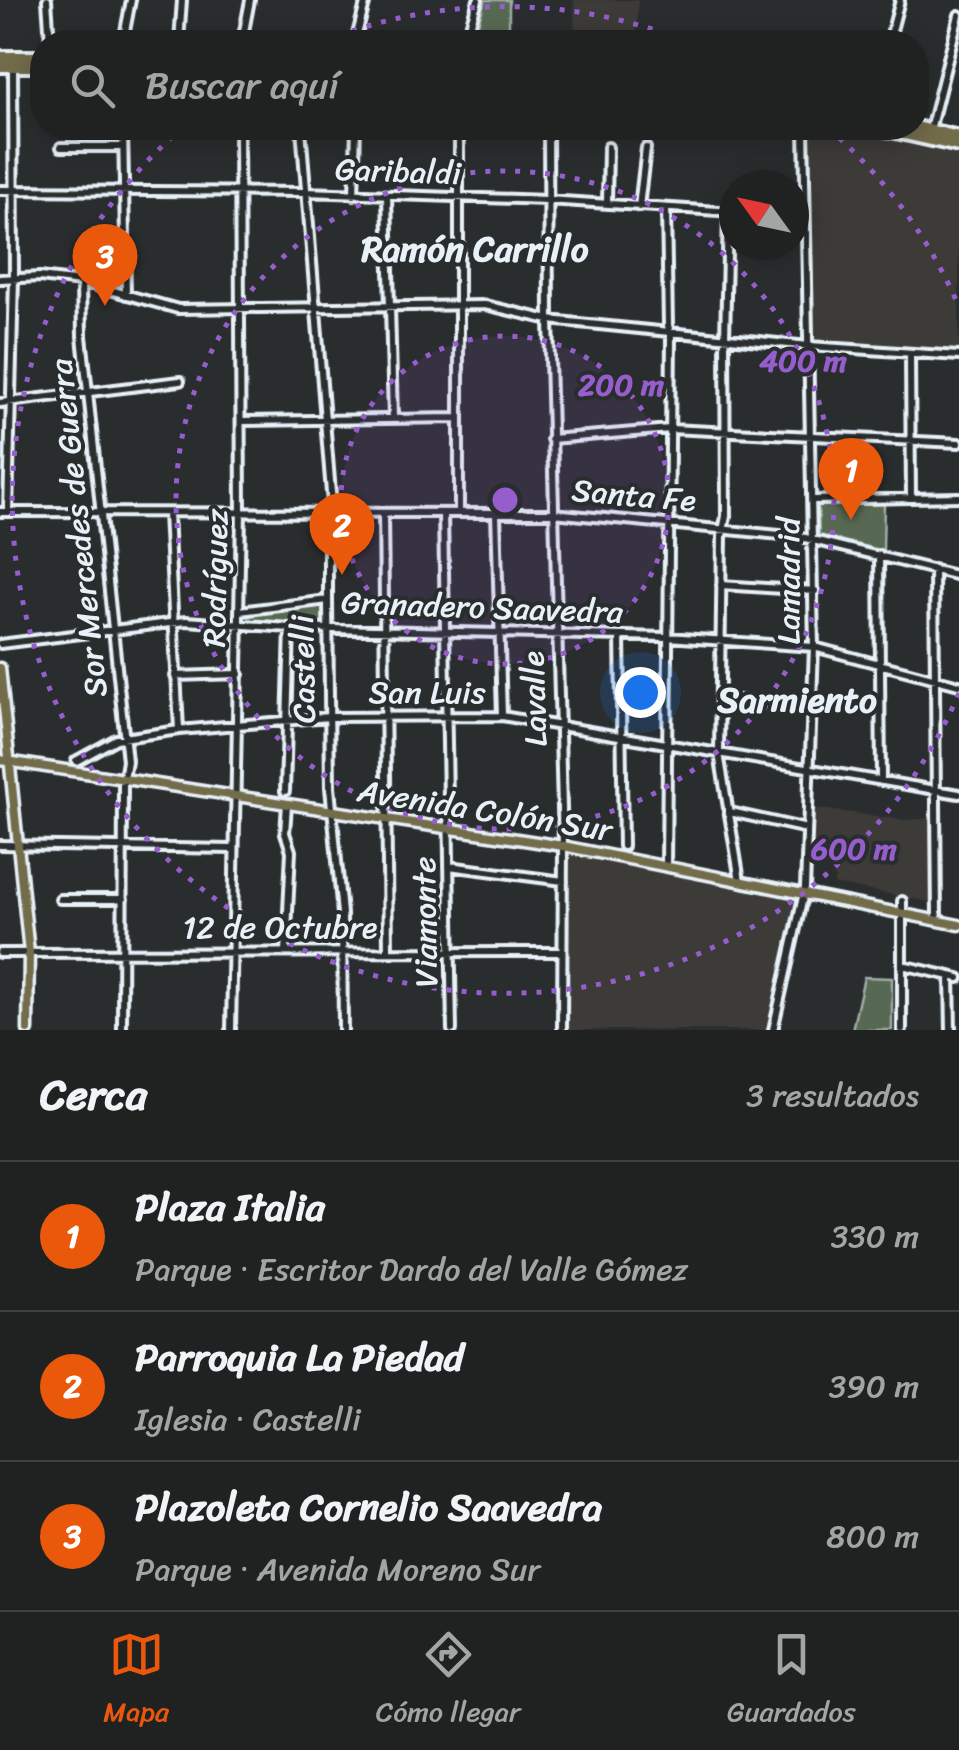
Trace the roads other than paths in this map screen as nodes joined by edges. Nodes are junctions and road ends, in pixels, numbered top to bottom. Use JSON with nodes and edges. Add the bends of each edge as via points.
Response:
{"nodes":[{"id":1,"x":46,"y":0,"type":"edge"},
{"id":2,"x":131,"y":0,"type":"edge"},
{"id":3,"x":182,"y":0,"type":"edge"},
{"id":4,"x":250,"y":0,"type":"edge"},
{"id":5,"x":366,"y":0,"type":"edge"},
{"id":6,"x":478,"y":0,"type":"edge"},
{"id":7,"x":900,"y":0,"type":"edge"},
{"id":8,"x":959,"y":15,"type":"edge"},
{"id":9,"x":49,"y":30,"type":"edge"},
{"id":10,"x":125,"y":30,"type":"edge"},
{"id":11,"x":180,"y":30,"type":"edge"},
{"id":12,"x":244,"y":30,"type":"edge"},
{"id":13,"x":359,"y":30,"type":"edge"},
{"id":14,"x":469,"y":30,"type":"edge"},
{"id":15,"x":893,"y":30,"type":"edge"},
{"id":16,"x":0,"y":57,"type":"edge"},
{"id":17,"x":30,"y":57,"type":"edge"},
{"id":18,"x":0,"y":66,"type":"edge"},
{"id":19,"x":13,"y":66,"type":"junction"},
{"id":20,"x":30,"y":66,"type":"edge"},
{"id":21,"x":930,"y":130,"type":"joint"},
{"id":22,"x":959,"y":137,"type":"edge"},
{"id":23,"x":929,"y":139,"type":"edge"},
{"id":24,"x":123,"y":140,"type":"edge"},
{"id":25,"x":239,"y":140,"type":"edge"},
{"id":26,"x":302,"y":140,"type":"edge"},
{"id":27,"x":356,"y":140,"type":"edge"},
{"id":28,"x":459,"y":140,"type":"edge"},
{"id":29,"x":548,"y":140,"type":"edge"},
{"id":30,"x":804,"y":140,"type":"edge"},
{"id":31,"x":959,"y":146,"type":"edge"},
{"id":32,"x":123,"y":147,"type":"junction"},
{"id":33,"x":608,"y":147,"type":"dead end"},
{"id":34,"x":61,"y":148,"type":"dead end"},
{"id":35,"x":646,"y":148,"type":"dead end"},
{"id":36,"x":804,"y":170,"type":"edge"},
{"id":37,"x":0,"y":190,"type":"edge"},
{"id":38,"x":12,"y":191,"type":"junction"},
{"id":39,"x":124,"y":192,"type":"junction"},
{"id":40,"x":238,"y":192,"type":"junction"},
{"id":41,"x":305,"y":192,"type":"junction"},
{"id":42,"x":354,"y":195,"type":"junction"},
{"id":43,"x":387,"y":196,"type":"junction"},
{"id":44,"x":457,"y":198,"type":"junction"},
{"id":45,"x":548,"y":200,"type":"junction"},
{"id":46,"x":607,"y":204,"type":"junction"},
{"id":47,"x":639,"y":206,"type":"junction"},
{"id":48,"x":666,"y":208,"type":"junction"},
{"id":49,"x":719,"y":211,"type":"edge"},
{"id":50,"x":728,"y":260,"type":"edge"},
{"id":51,"x":806,"y":260,"type":"edge"},
{"id":52,"x":14,"y":278,"type":"junction"},
{"id":53,"x":0,"y":279,"type":"edge"},
{"id":54,"x":81,"y":282,"type":"junction"},
{"id":55,"x":126,"y":295,"type":"junction"},
{"id":56,"x":457,"y":305,"type":"junction"},
{"id":57,"x":388,"y":306,"type":"junction"},
{"id":58,"x":315,"y":307,"type":"junction"},
{"id":59,"x":240,"y":309,"type":"junction"},
{"id":60,"x":548,"y":320,"type":"junction"},
{"id":61,"x":670,"y":332,"type":"junction"},
{"id":62,"x":724,"y":338,"type":"junction"},
{"id":63,"x":809,"y":346,"type":"junction"},
{"id":64,"x":910,"y":354,"type":"junction"},
{"id":65,"x":959,"y":356,"type":"edge"},
{"id":66,"x":180,"y":381,"type":"dead end"},
{"id":67,"x":90,"y":390,"type":"junction"},
{"id":68,"x":4,"y":402,"type":"edge"},
{"id":69,"x":393,"y":418,"type":"junction"},
{"id":70,"x":457,"y":418,"type":"junction"},
{"id":71,"x":325,"y":420,"type":"junction"},
{"id":72,"x":241,"y":421,"type":"junction"},
{"id":73,"x":670,"y":429,"type":"junction"},
{"id":74,"x":726,"y":430,"type":"junction"},
{"id":75,"x":810,"y":434,"type":"junction"},
{"id":76,"x":552,"y":439,"type":"junction"},
{"id":77,"x":910,"y":440,"type":"junction"},
{"id":78,"x":959,"y":443,"type":"edge"},
{"id":79,"x":959,"y":497,"type":"edge"},
{"id":80,"x":911,"y":498,"type":"junction"},
{"id":81,"x":812,"y":500,"type":"junction"},
{"id":82,"x":4,"y":512,"type":"edge"},
{"id":83,"x":102,"y":512,"type":"junction"},
{"id":84,"x":242,"y":512,"type":"junction"},
{"id":85,"x":330,"y":512,"type":"junction"},
{"id":86,"x":168,"y":513,"type":"junction"},
{"id":87,"x":383,"y":513,"type":"junction"},
{"id":88,"x":443,"y":513,"type":"junction"},
{"id":89,"x":458,"y":513,"type":"junction"},
{"id":90,"x":496,"y":513,"type":"junction"},
{"id":91,"x":553,"y":513,"type":"junction"},
{"id":92,"x":669,"y":522,"type":"junction"},
{"id":93,"x":724,"y":528,"type":"junction"},
{"id":94,"x":814,"y":539,"type":"junction"},
{"id":95,"x":879,"y":555,"type":"junction"},
{"id":96,"x":934,"y":570,"type":"junction"},
{"id":97,"x":959,"y":576,"type":"edge"},
{"id":98,"x":721,"y":585,"type":"junction"},
{"id":99,"x":815,"y":591,"type":"junction"},
{"id":100,"x":328,"y":600,"type":"junction"},
{"id":101,"x":240,"y":612,"type":"junction"},
{"id":102,"x":171,"y":622,"type":"junction"},
{"id":103,"x":240,"y":624,"type":"junction"},
{"id":104,"x":114,"y":628,"type":"junction"},
{"id":105,"x":290,"y":628,"type":"junction"},
{"id":106,"x":328,"y":628,"type":"junction"},
{"id":107,"x":385,"y":630,"type":"junction"},
{"id":108,"x":444,"y":631,"type":"junction"},
{"id":109,"x":500,"y":631,"type":"junction"},
{"id":110,"x":557,"y":634,"type":"junction"},
{"id":111,"x":620,"y":636,"type":"junction"},
{"id":112,"x":667,"y":637,"type":"junction"},
{"id":113,"x":721,"y":640,"type":"junction"},
{"id":114,"x":0,"y":644,"type":"edge"},
{"id":115,"x":814,"y":647,"type":"junction"},
{"id":116,"x":879,"y":664,"type":"junction"},
{"id":117,"x":0,"y":668,"type":"edge"},
{"id":118,"x":238,"y":674,"type":"junction"},
{"id":119,"x":175,"y":676,"type":"junction"},
{"id":120,"x":936,"y":678,"type":"junction"},
{"id":121,"x":959,"y":685,"type":"edge"},
{"id":122,"x":721,"y":698,"type":"junction"},
{"id":123,"x":810,"y":709,"type":"junction"},
{"id":124,"x":385,"y":716,"type":"junction"},
{"id":125,"x":445,"y":716,"type":"junction"},
{"id":126,"x":502,"y":716,"type":"junction"},
{"id":127,"x":329,"y":717,"type":"junction"},
{"id":128,"x":287,"y":720,"type":"junction"},
{"id":129,"x":238,"y":724,"type":"junction"},
{"id":130,"x":560,"y":726,"type":"junction"},
{"id":131,"x":179,"y":730,"type":"junction"},
{"id":132,"x":621,"y":736,"type":"junction"},
{"id":133,"x":125,"y":737,"type":"junction"},
{"id":134,"x":667,"y":745,"type":"junction"},
{"id":135,"x":719,"y":753,"type":"junction"},
{"id":136,"x":0,"y":760,"type":"edge"},
{"id":137,"x":10,"y":761,"type":"junction"},
{"id":138,"x":76,"y":761,"type":"dead end"},
{"id":139,"x":807,"y":769,"type":"junction"},
{"id":140,"x":124,"y":779,"type":"junction"},
{"id":141,"x":881,"y":780,"type":"junction"},
{"id":142,"x":938,"y":791,"type":"junction"},
{"id":143,"x":285,"y":792,"type":"dead end"},
{"id":144,"x":959,"y":794,"type":"edge"},
{"id":145,"x":234,"y":795,"type":"junction"},
{"id":146,"x":287,"y":804,"type":"junction"},
{"id":147,"x":332,"y":811,"type":"junction"},
{"id":148,"x":730,"y":812,"type":"junction"},
{"id":149,"x":389,"y":820,"type":"junction"},
{"id":150,"x":448,"y":829,"type":"junction"},
{"id":151,"x":807,"y":829,"type":"junction"},
{"id":152,"x":0,"y":846,"type":"edge"},
{"id":153,"x":18,"y":846,"type":"junction"},
{"id":154,"x":124,"y":846,"type":"junction"},
{"id":155,"x":563,"y":846,"type":"junction"},
{"id":156,"x":623,"y":846,"type":"dead end"},
{"id":157,"x":232,"y":849,"type":"junction"},
{"id":158,"x":449,"y":866,"type":"junction"},
{"id":159,"x":666,"y":866,"type":"junction"},
{"id":160,"x":562,"y":880,"type":"junction"},
{"id":161,"x":740,"y":881,"type":"junction"},
{"id":162,"x":803,"y":894,"type":"junction"},
{"id":163,"x":60,"y":898,"type":"dead end"},
{"id":164,"x":123,"y":899,"type":"junction"},
{"id":165,"x":902,"y":900,"type":"dead end"},
{"id":166,"x":900,"y":912,"type":"junction"},
{"id":167,"x":937,"y":920,"type":"junction"},
{"id":168,"x":959,"y":925,"type":"edge"},
{"id":169,"x":450,"y":951,"type":"junction"},
{"id":170,"x":122,"y":952,"type":"junction"},
{"id":171,"x":231,"y":952,"type":"junction"},
{"id":172,"x":286,"y":952,"type":"junction"},
{"id":173,"x":342,"y":952,"type":"junction"},
{"id":174,"x":388,"y":952,"type":"junction"},
{"id":175,"x":561,"y":952,"type":"junction"},
{"id":176,"x":0,"y":953,"type":"edge"},
{"id":177,"x":28,"y":953,"type":"junction"},
{"id":178,"x":902,"y":966,"type":"junction"},
{"id":179,"x":955,"y":977,"type":"edge"},
{"id":180,"x":28,"y":1030,"type":"edge"},
{"id":181,"x":122,"y":1030,"type":"edge"},
{"id":182,"x":231,"y":1030,"type":"edge"},
{"id":183,"x":343,"y":1030,"type":"edge"},
{"id":184,"x":452,"y":1030,"type":"edge"},
{"id":185,"x":562,"y":1030,"type":"edge"},
{"id":186,"x":772,"y":1030,"type":"edge"},
{"id":187,"x":902,"y":1030,"type":"edge"},
{"id":188,"x":951,"y":1030,"type":"edge"}],
"edges":[{"from":1,"to":9,"type":"street"},
{"from":2,"to":10,"type":"street"},
{"from":3,"to":11,"type":"street"},
{"from":4,"to":12,"type":"street"},
{"from":5,"to":13,"type":"street"},
{"from":6,"to":14,"type":"street"},
{"from":7,"to":15,"type":"street"},
{"from":8,"to":21,"type":"street"},
{"from":16,"to":17,"type":"highway"},
{"from":18,"to":19,"type":"highway"},
{"from":19,"to":20,"type":"highway"},
{"from":19,"to":38,"type":"street"},
{"from":21,"to":22,"type":"highway"},
{"from":23,"to":31,"type":"highway"},
{"from":24,"to":32,"type":"street"},
{"from":25,"to":40,"type":"street","name":"Rodríguez"},
{"from":26,"to":41,"type":"street","name":"Castelli"},
{"from":27,"to":42,"type":"street"},
{"from":28,"to":44,"type":"street"},
{"from":29,"to":45,"type":"street","name":"Lavalle"},
{"from":30,"to":36,"type":"street","name":"Lamadrid"},
{"from":32,"to":34,"type":"street"},
{"from":32,"to":39,"type":"street"},
{"from":33,"to":46,"type":"street"},
{"from":35,"to":47,"type":"street"},
{"from":37,"to":38,"type":"street","name":"Garibaldi"},
{"from":38,"to":39,"type":"street","name":"Garibaldi"},
{"from":38,"to":52,"type":"street"},
{"from":39,"to":40,"type":"street","name":"Garibaldi"},
{"from":39,"to":55,"type":"street"},
{"from":40,"to":41,"type":"street","name":"Garibaldi"},
{"from":40,"to":59,"type":"street","name":"Rodríguez"},
{"from":41,"to":42,"type":"street","name":"Garibaldi"},
{"from":41,"to":58,"type":"street","name":"Castelli"},
{"from":42,"to":43,"type":"street","name":"Garibaldi"},
{"from":43,"to":44,"type":"street","name":"Garibaldi"},
{"from":43,"to":57,"type":"street"},
{"from":44,"to":45,"type":"street","name":"Garibaldi"},
{"from":44,"to":56,"type":"street"},
{"from":45,"to":46,"type":"street","name":"Garibaldi"},
{"from":45,"to":60,"type":"street","name":"Lavalle"},
{"from":46,"to":47,"type":"street","name":"Garibaldi"},
{"from":47,"to":48,"type":"street","name":"Garibaldi"},
{"from":48,"to":49,"type":"street","name":"Garibaldi"},
{"from":48,"to":61,"type":"street"},
{"from":50,"to":62,"type":"street"},
{"from":51,"to":63,"type":"street","name":"Lamadrid"},
{"from":52,"to":53,"type":"street"},
{"from":52,"to":54,"type":"street"},
{"from":52,"to":68,"type":"street"},
{"from":54,"to":55,"type":"street"},
{"from":54,"to":67,"type":"street","name":"Sor Mercedes de Guerra"},
{"from":55,"to":59,"type":"street","via":[[178,309]]},
{"from":56,"to":57,"type":"street"},
{"from":56,"to":60,"type":"street"},
{"from":56,"to":70,"type":"street"},
{"from":57,"to":58,"type":"street"},
{"from":57,"to":69,"type":"street"},
{"from":58,"to":59,"type":"street"},
{"from":58,"to":71,"type":"street","name":"Castelli"},
{"from":59,"to":72,"type":"street","name":"Rodríguez"},
{"from":60,"to":61,"type":"street"},
{"from":60,"to":76,"type":"street","name":"Lavalle"},
{"from":61,"to":62,"type":"street"},
{"from":61,"to":73,"type":"street"},
{"from":62,"to":63,"type":"street"},
{"from":62,"to":74,"type":"street"},
{"from":63,"to":64,"type":"street"},
{"from":63,"to":75,"type":"street","name":"Lamadrid"},
{"from":64,"to":65,"type":"street"},
{"from":64,"to":77,"type":"street"},
{"from":66,"to":67,"type":"street"},
{"from":67,"to":68,"type":"street"},
{"from":67,"to":83,"type":"street","name":"Sor Mercedes de Guerra"},
{"from":68,"to":82,"type":"street"},
{"from":69,"to":70,"type":"street"},
{"from":69,"to":71,"type":"street"},
{"from":70,"to":89,"type":"street"},
{"from":71,"to":72,"type":"street"},
{"from":71,"to":85,"type":"street","name":"Castelli"},
{"from":72,"to":84,"type":"street","name":"Rodríguez"},
{"from":73,"to":74,"type":"street"},
{"from":73,"to":76,"type":"street"},
{"from":73,"to":92,"type":"street"},
{"from":74,"to":75,"type":"street"},
{"from":74,"to":93,"type":"street"},
{"from":75,"to":77,"type":"street"},
{"from":75,"to":81,"type":"street","name":"Lamadrid"},
{"from":76,"to":91,"type":"street","name":"Lavalle"},
{"from":77,"to":78,"type":"street"},
{"from":77,"to":80,"type":"street"},
{"from":79,"to":80,"type":"street"},
{"from":80,"to":81,"type":"street"},
{"from":81,"to":94,"type":"street","name":"Lamadrid"},
{"from":82,"to":83,"type":"street","name":"Santa Fe"},
{"from":83,"to":86,"type":"street","name":"Santa Fe"},
{"from":83,"to":104,"type":"street","name":"Sor Mercedes de Guerra"},
{"from":84,"to":85,"type":"street","name":"Santa Fe"},
{"from":84,"to":86,"type":"street","name":"Santa Fe"},
{"from":84,"to":101,"type":"street","name":"Rodríguez"},
{"from":85,"to":87,"type":"street","name":"Santa Fe"},
{"from":85,"to":100,"type":"street","name":"Castelli"},
{"from":86,"to":102,"type":"street"},
{"from":87,"to":88,"type":"street","name":"Santa Fe"},
{"from":87,"to":107,"type":"street"},
{"from":88,"to":89,"type":"street","name":"Santa Fe"},
{"from":88,"to":108,"type":"street","name":"Viamonte"},
{"from":89,"to":90,"type":"street","name":"Santa Fe"},
{"from":90,"to":91,"type":"street","name":"Santa Fe"},
{"from":90,"to":109,"type":"street"},
{"from":91,"to":92,"type":"street","name":"Santa Fe"},
{"from":91,"to":110,"type":"street","name":"Lavalle"},
{"from":92,"to":93,"type":"street","name":"Santa Fe"},
{"from":92,"to":112,"type":"street"},
{"from":93,"to":94,"type":"street","name":"Santa Fe"},
{"from":93,"to":98,"type":"street"},
{"from":94,"to":95,"type":"street","name":"Santa Fe"},
{"from":94,"to":99,"type":"street","name":"Lamadrid"},
{"from":95,"to":96,"type":"street","name":"Santa Fe"},
{"from":95,"to":116,"type":"street"},
{"from":96,"to":97,"type":"street","name":"Santa Fe"},
{"from":96,"to":120,"type":"street"},
{"from":98,"to":99,"type":"street"},
{"from":98,"to":113,"type":"street"},
{"from":99,"to":115,"type":"street","name":"Lamadrid"},
{"from":100,"to":101,"type":"street","name":"Granadero Saavedra"},
{"from":100,"to":106,"type":"street","name":"Castelli"},
{"from":101,"to":103,"type":"street","name":"Rodríguez"},
{"from":102,"to":103,"type":"street","name":"Granadero Saavedra"},
{"from":102,"to":104,"type":"street","name":"Granadero Saavedra"},
{"from":102,"to":119,"type":"street"},
{"from":103,"to":105,"type":"street","name":"Granadero Saavedra"},
{"from":103,"to":118,"type":"street","name":"Rodríguez"},
{"from":104,"to":114,"type":"street","name":"Granadero Saavedra"},
{"from":104,"to":133,"type":"street","name":"Sor Mercedes de Guerra"},
{"from":105,"to":106,"type":"street","name":"Granadero Saavedra"},
{"from":105,"to":128,"type":"street"},
{"from":106,"to":107,"type":"street","name":"Granadero Saavedra"},
{"from":106,"to":127,"type":"street","name":"Castelli"},
{"from":107,"to":108,"type":"street","name":"Granadero Saavedra"},
{"from":107,"to":124,"type":"street"},
{"from":108,"to":109,"type":"street","name":"Granadero Saavedra"},
{"from":108,"to":125,"type":"street","name":"Viamonte"},
{"from":109,"to":110,"type":"street","name":"Granadero Saavedra"},
{"from":109,"to":126,"type":"street"},
{"from":110,"to":111,"type":"street","name":"Granadero Saavedra"},
{"from":110,"to":130,"type":"street","name":"Lavalle"},
{"from":111,"to":112,"type":"street","name":"Granadero Saavedra"},
{"from":111,"to":132,"type":"street"},
{"from":112,"to":113,"type":"street","name":"Granadero Saavedra"},
{"from":112,"to":134,"type":"street"},
{"from":113,"to":115,"type":"street","name":"Granadero Saavedra"},
{"from":113,"to":122,"type":"street"},
{"from":115,"to":116,"type":"street","name":"Granadero Saavedra"},
{"from":115,"to":123,"type":"street","name":"Lamadrid"},
{"from":116,"to":120,"type":"street","name":"Granadero Saavedra"},
{"from":116,"to":141,"type":"street"},
{"from":117,"to":137,"type":"main road"},
{"from":118,"to":119,"type":"street"},
{"from":118,"to":129,"type":"street","name":"Rodríguez"},
{"from":119,"to":131,"type":"street"},
{"from":120,"to":121,"type":"street","name":"Granadero Saavedra"},
{"from":120,"to":142,"type":"street"},
{"from":122,"to":123,"type":"street"},
{"from":122,"to":135,"type":"street"},
{"from":123,"to":139,"type":"street","name":"Lamadrid"},
{"from":124,"to":125,"type":"street","name":"San Luis"},
{"from":124,"to":127,"type":"street","name":"San Luis"},
{"from":124,"to":149,"type":"street"},
{"from":125,"to":126,"type":"street","name":"San Luis"},
{"from":125,"to":150,"type":"street","name":"Viamonte"},
{"from":126,"to":130,"type":"street","name":"San Luis"},
{"from":127,"to":128,"type":"street","name":"San Luis"},
{"from":127,"to":147,"type":"street","name":"Castelli"},
{"from":128,"to":129,"type":"street","name":"San Luis"},
{"from":128,"to":143,"type":"street"},
{"from":129,"to":131,"type":"street","name":"San Luis"},
{"from":129,"to":145,"type":"street","name":"Rodríguez"},
{"from":130,"to":132,"type":"street","name":"San Luis"},
{"from":130,"to":155,"type":"street","name":"Lavalle"},
{"from":131,"to":133,"type":"street","name":"San Luis"},
{"from":132,"to":134,"type":"street","name":"San Luis"},
{"from":132,"to":156,"type":"street"},
{"from":133,"to":138,"type":"street","name":"San Luis"},
{"from":133,"to":140,"type":"street","name":"Sor Mercedes de Guerra"},
{"from":134,"to":135,"type":"street","name":"San Luis"},
{"from":134,"to":159,"type":"street"},
{"from":135,"to":139,"type":"street","name":"San Luis"},
{"from":135,"to":148,"type":"street"},
{"from":136,"to":137,"type":"main road","name":"Avenida Colón Sur"},
{"from":137,"to":140,"type":"main road","name":"Avenida Colón Sur"},
{"from":137,"to":153,"type":"main road"},
{"from":139,"to":141,"type":"street","name":"San Luis"},
{"from":139,"to":151,"type":"street","name":"Lamadrid"},
{"from":140,"to":145,"type":"main road","name":"Avenida Colón Sur"},
{"from":140,"to":154,"type":"street","name":"Sor Mercedes de Guerra"},
{"from":141,"to":142,"type":"street","name":"San Luis"},
{"from":142,"to":144,"type":"street","name":"San Luis"},
{"from":142,"to":167,"type":"street"},
{"from":145,"to":146,"type":"main road","name":"Avenida Colón Sur"},
{"from":145,"to":157,"type":"street","name":"Rodríguez"},
{"from":146,"to":147,"type":"main road","name":"Avenida Colón Sur"},
{"from":146,"to":172,"type":"street"},
{"from":147,"to":149,"type":"main road","name":"Avenida Colón Sur"},
{"from":147,"to":173,"type":"street","name":"Castelli"},
{"from":148,"to":151,"type":"street"},
{"from":148,"to":161,"type":"street"},
{"from":149,"to":150,"type":"main road","name":"Avenida Colón Sur"},
{"from":149,"to":174,"type":"street"},
{"from":150,"to":155,"type":"main road","name":"Avenida Colón Sur"},
{"from":150,"to":158,"type":"street","name":"Viamonte"},
{"from":151,"to":162,"type":"street","name":"Lamadrid"},
{"from":152,"to":153,"type":"street"},
{"from":153,"to":154,"type":"street"},
{"from":153,"to":177,"type":"main road"},
{"from":154,"to":157,"type":"street"},
{"from":154,"to":164,"type":"street","name":"Sor Mercedes de Guerra"},
{"from":155,"to":159,"type":"main road","name":"Avenida Colón Sur"},
{"from":155,"to":160,"type":"street","name":"Lavalle"},
{"from":157,"to":171,"type":"street","name":"Rodríguez"},
{"from":158,"to":160,"type":"street"},
{"from":158,"to":169,"type":"street","name":"Viamonte"},
{"from":159,"to":161,"type":"main road","name":"Avenida Colón Sur"},
{"from":160,"to":175,"type":"street","name":"Lavalle"},
{"from":161,"to":162,"type":"main road","name":"Avenida Colón Sur"},
{"from":162,"to":166,"type":"main road","name":"Avenida Colón Sur"},
{"from":162,"to":186,"type":"street","name":"Lamadrid"},
{"from":163,"to":164,"type":"street"},
{"from":164,"to":170,"type":"street","name":"Sor Mercedes de Guerra"},
{"from":165,"to":166,"type":"street"},
{"from":166,"to":167,"type":"main road","name":"Avenida Colón Sur"},
{"from":166,"to":178,"type":"street"},
{"from":167,"to":168,"type":"main road","name":"Avenida Colón Sur"},
{"from":169,"to":174,"type":"street","name":"12 de Octubre"},
{"from":169,"to":175,"type":"street","name":"12 de Octubre"},
{"from":169,"to":184,"type":"street","name":"Viamonte"},
{"from":170,"to":171,"type":"street","name":"12 de Octubre"},
{"from":170,"to":177,"type":"street","name":"12 de Octubre"},
{"from":170,"to":181,"type":"street","name":"Sor Mercedes de Guerra"},
{"from":171,"to":172,"type":"street","name":"12 de Octubre"},
{"from":171,"to":182,"type":"street","name":"Rodríguez"},
{"from":172,"to":173,"type":"street","name":"12 de Octubre"},
{"from":173,"to":174,"type":"street","name":"12 de Octubre"},
{"from":173,"to":183,"type":"street","name":"Castelli"},
{"from":175,"to":185,"type":"street","name":"Lavalle"},
{"from":176,"to":177,"type":"street","name":"12 de Octubre"},
{"from":177,"to":180,"type":"main road"},
{"from":178,"to":179,"type":"street"},
{"from":178,"to":187,"type":"street"},
{"from":179,"to":188,"type":"street"}]}
